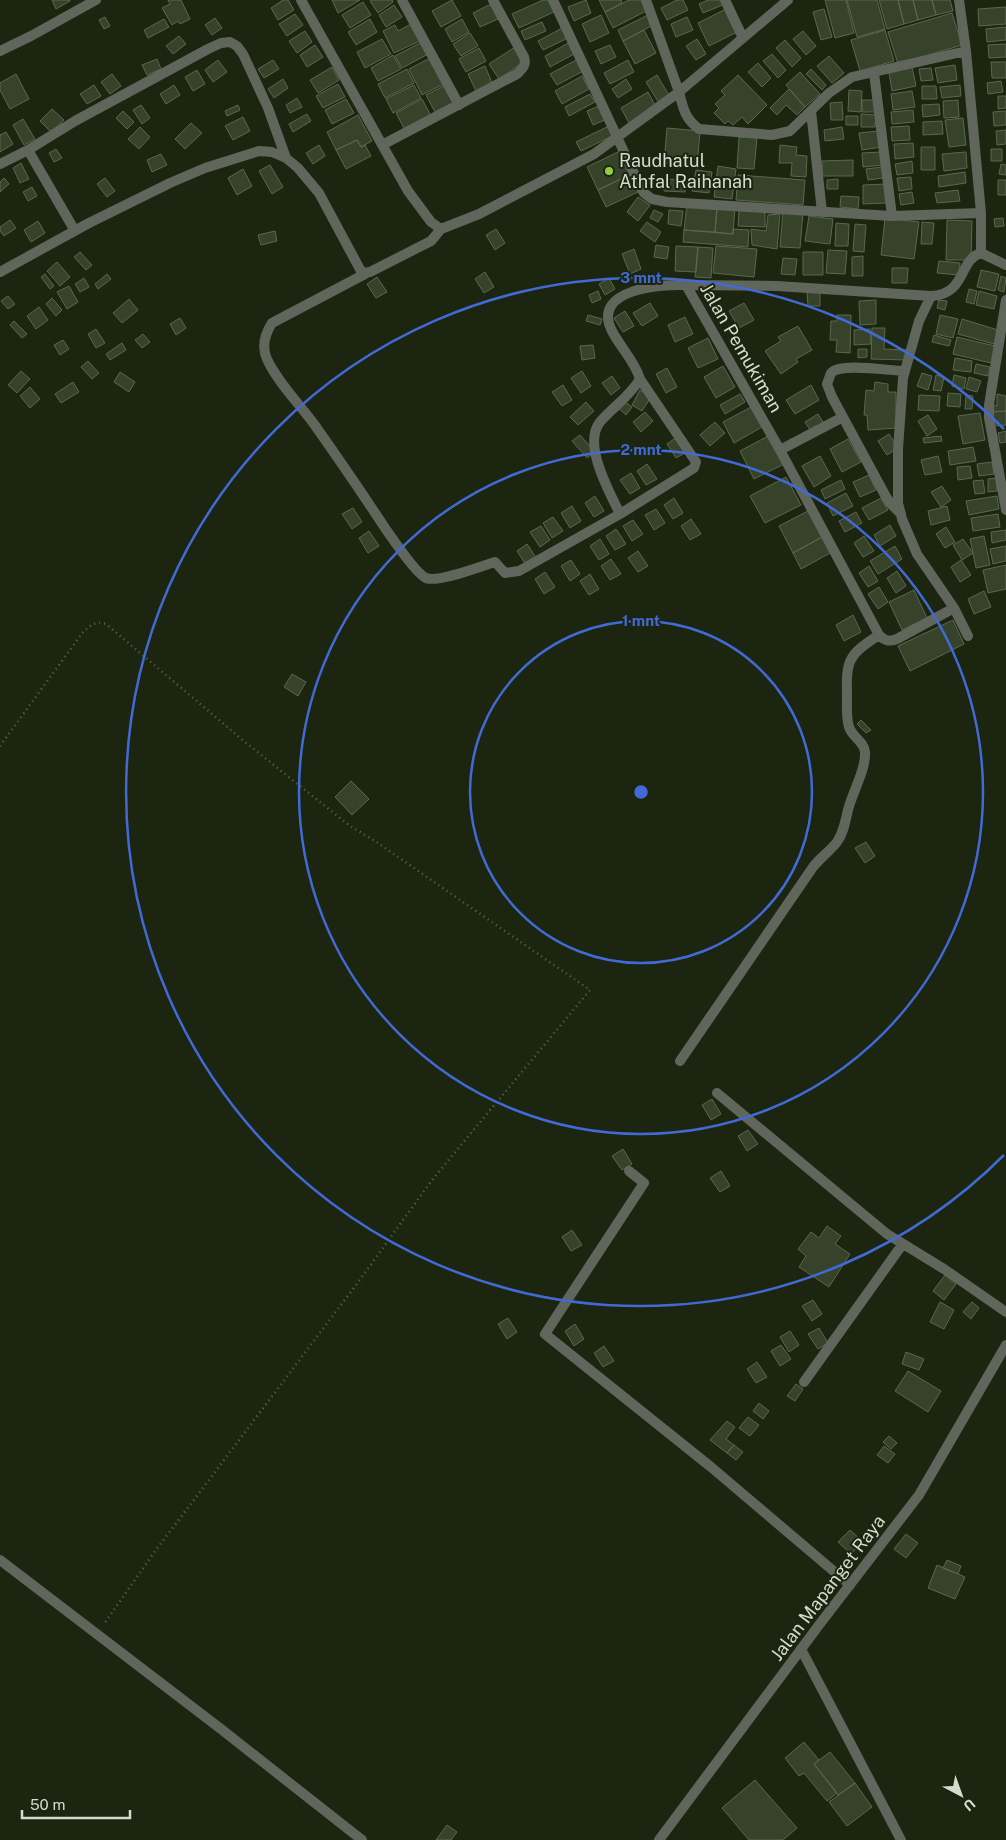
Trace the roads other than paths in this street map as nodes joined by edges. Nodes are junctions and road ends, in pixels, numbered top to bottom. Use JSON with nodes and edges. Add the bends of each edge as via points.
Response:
{"nodes":[{"id":1,"x":96,"y":0,"type":"edge"},
{"id":2,"x":301,"y":0,"type":"edge"},
{"id":3,"x":402,"y":0,"type":"edge"},
{"id":4,"x":493,"y":0,"type":"edge"},
{"id":5,"x":553,"y":0,"type":"edge"},
{"id":6,"x":646,"y":0,"type":"edge"},
{"id":7,"x":725,"y":0,"type":"edge"},
{"id":8,"x":788,"y":0,"type":"edge"},
{"id":9,"x":959,"y":0,"type":"edge"},
{"id":10,"x":743,"y":38,"type":"junction"},
{"id":11,"x":0,"y":50,"type":"edge"},
{"id":12,"x":966,"y":50,"type":"junction"},
{"id":13,"x":874,"y":73,"type":"junction"},
{"id":14,"x":679,"y":92,"type":"junction"},
{"id":15,"x":459,"y":105,"type":"junction"},
{"id":16,"x":811,"y":111,"type":"junction"},
{"id":17,"x":617,"y":138,"type":"junction"},
{"id":18,"x":382,"y":145,"type":"junction"},
{"id":19,"x":28,"y":150,"type":"junction"},
{"id":20,"x":286,"y":158,"type":"junction"},
{"id":21,"x":0,"y":164,"type":"edge"},
{"id":22,"x":822,"y":212,"type":"junction"},
{"id":23,"x":981,"y":213,"type":"junction"},
{"id":24,"x":892,"y":216,"type":"junction"},
{"id":25,"x":441,"y":229,"type":"junction"},
{"id":26,"x":75,"y":231,"type":"junction"},
{"id":27,"x":981,"y":253,"type":"junction"},
{"id":28,"x":1006,"y":265,"type":"edge"},
{"id":29,"x":0,"y":272,"type":"edge"},
{"id":30,"x":365,"y":274,"type":"junction"},
{"id":31,"x":686,"y":285,"type":"junction"},
{"id":32,"x":931,"y":296,"type":"junction"},
{"id":33,"x":1006,"y":300,"type":"edge"},
{"id":34,"x":905,"y":371,"type":"junction"},
{"id":35,"x":640,"y":379,"type":"junction"},
{"id":36,"x":843,"y":417,"type":"junction"},
{"id":37,"x":780,"y":450,"type":"junction"},
{"id":38,"x":1006,"y":510,"type":"edge"},
{"id":39,"x":620,"y":514,"type":"junction"},
{"id":40,"x":900,"y":514,"type":"junction"},
{"id":41,"x":954,"y":608,"type":"junction"},
{"id":42,"x":879,"y":635,"type":"junction"},
{"id":43,"x":968,"y":636,"type":"dead end"},
{"id":44,"x":680,"y":1061,"type":"dead end"},
{"id":45,"x":717,"y":1093,"type":"dead end"},
{"id":46,"x":629,"y":1171,"type":"dead end"},
{"id":47,"x":902,"y":1244,"type":"junction"},
{"id":48,"x":1006,"y":1312,"type":"edge"},
{"id":49,"x":1006,"y":1345,"type":"edge"},
{"id":50,"x":804,"y":1382,"type":"dead end"},
{"id":51,"x":0,"y":1560,"type":"edge"},
{"id":52,"x":850,"y":1585,"type":"junction"},
{"id":53,"x":801,"y":1649,"type":"junction"},
{"id":54,"x":362,"y":1840,"type":"edge"},
{"id":55,"x":659,"y":1840,"type":"edge"},
{"id":56,"x":901,"y":1840,"type":"edge"}],
"edges":[{"from":1,"to":11,"type":"street"},
{"from":2,"to":18,"type":"street"},
{"from":3,"to":15,"type":"street"},
{"from":4,"to":15,"type":"street","via":[[526,61],[517,74]]},
{"from":5,"to":17,"type":"street"},
{"from":6,"to":14,"type":"street"},
{"from":7,"to":10,"type":"street"},
{"from":8,"to":10,"type":"street"},
{"from":9,"to":12,"type":"street"},
{"from":10,"to":14,"type":"street"},
{"from":12,"to":13,"type":"street"},
{"from":12,"to":23,"type":"street"},
{"from":13,"to":16,"type":"street","via":[[843,82]]},
{"from":13,"to":24,"type":"street"},
{"from":14,"to":16,"type":"street","via":[[685,115],[699,129],[772,135],[790,131]]},
{"from":14,"to":17,"type":"street"},
{"from":15,"to":18,"type":"street"},
{"from":16,"to":22,"type":"street"},
{"from":17,"to":22,"type":"street","via":[[644,193],[652,199]]},
{"from":17,"to":25,"type":"street","via":[[594,154],[479,214]]},
{"from":18,"to":25,"type":"street","via":[[421,211]]},
{"from":19,"to":20,"type":"street","via":[[75,121],[221,43],[230,42],[243,54]]},
{"from":19,"to":21,"type":"street"},
{"from":19,"to":26,"type":"street"},
{"from":20,"to":26,"type":"street","via":[[259,151],[205,168],[170,182]]},
{"from":20,"to":30,"type":"street","via":[[319,193],[359,269]]},
{"from":22,"to":24,"type":"street"},
{"from":23,"to":24,"type":"street"},
{"from":23,"to":27,"type":"street"},
{"from":25,"to":30,"type":"street","via":[[431,241]]},
{"from":26,"to":29,"type":"street"},
{"from":27,"to":28,"type":"street"},
{"from":27,"to":32,"type":"street","name":"Jalan Pemukiman","via":[[971,260],[948,292]]},
{"from":30,"to":39,"type":"street","via":[[272,323],[265,334],[266,358],[423,577],[440,578],[495,562],[505,573],[519,571]]},
{"from":31,"to":32,"type":"street","name":"Jalan Pemukiman","via":[[777,286]]},
{"from":31,"to":35,"type":"street","via":[[656,285],[638,290],[613,302],[610,308],[608,316],[612,330]]},
{"from":31,"to":37,"type":"street","name":"Jalan Pemukiman"},
{"from":32,"to":34,"type":"street","via":[[919,321]]},
{"from":33,"to":38,"type":"street","via":[[989,405]]},
{"from":34,"to":36,"type":"street","via":[[834,370],[827,384]]},
{"from":34,"to":40,"type":"street","via":[[898,449]]},
{"from":35,"to":39,"type":"street","via":[[596,428],[595,454]]},
{"from":35,"to":39,"type":"street","via":[[696,462],[689,472]]},
{"from":36,"to":37,"type":"street"},
{"from":36,"to":40,"type":"street","via":[[890,503]]},
{"from":37,"to":42,"type":"street","name":"Jalan Pemukiman"},
{"from":40,"to":41,"type":"street","via":[[917,554]]},
{"from":41,"to":42,"type":"street","via":[[892,641]]},
{"from":41,"to":43,"type":"street"},
{"from":42,"to":44,"type":"street","via":[[853,654],[846,672],[849,728],[863,745],[865,753],[843,832],[813,867]]},
{"from":45,"to":47,"type":"street"},
{"from":46,"to":52,"type":"street","via":[[644,1183],[545,1334],[711,1467]]},
{"from":47,"to":48,"type":"street"},
{"from":47,"to":50,"type":"street"},
{"from":49,"to":52,"type":"street","name":"Jalan Mapanget Raya","via":[[919,1495]]},
{"from":51,"to":54,"type":"street"},
{"from":52,"to":53,"type":"street","name":"Jalan Mapanget Raya"},
{"from":53,"to":55,"type":"street","name":"Jalan Mapanget Raya"},
{"from":53,"to":56,"type":"street"}]}
